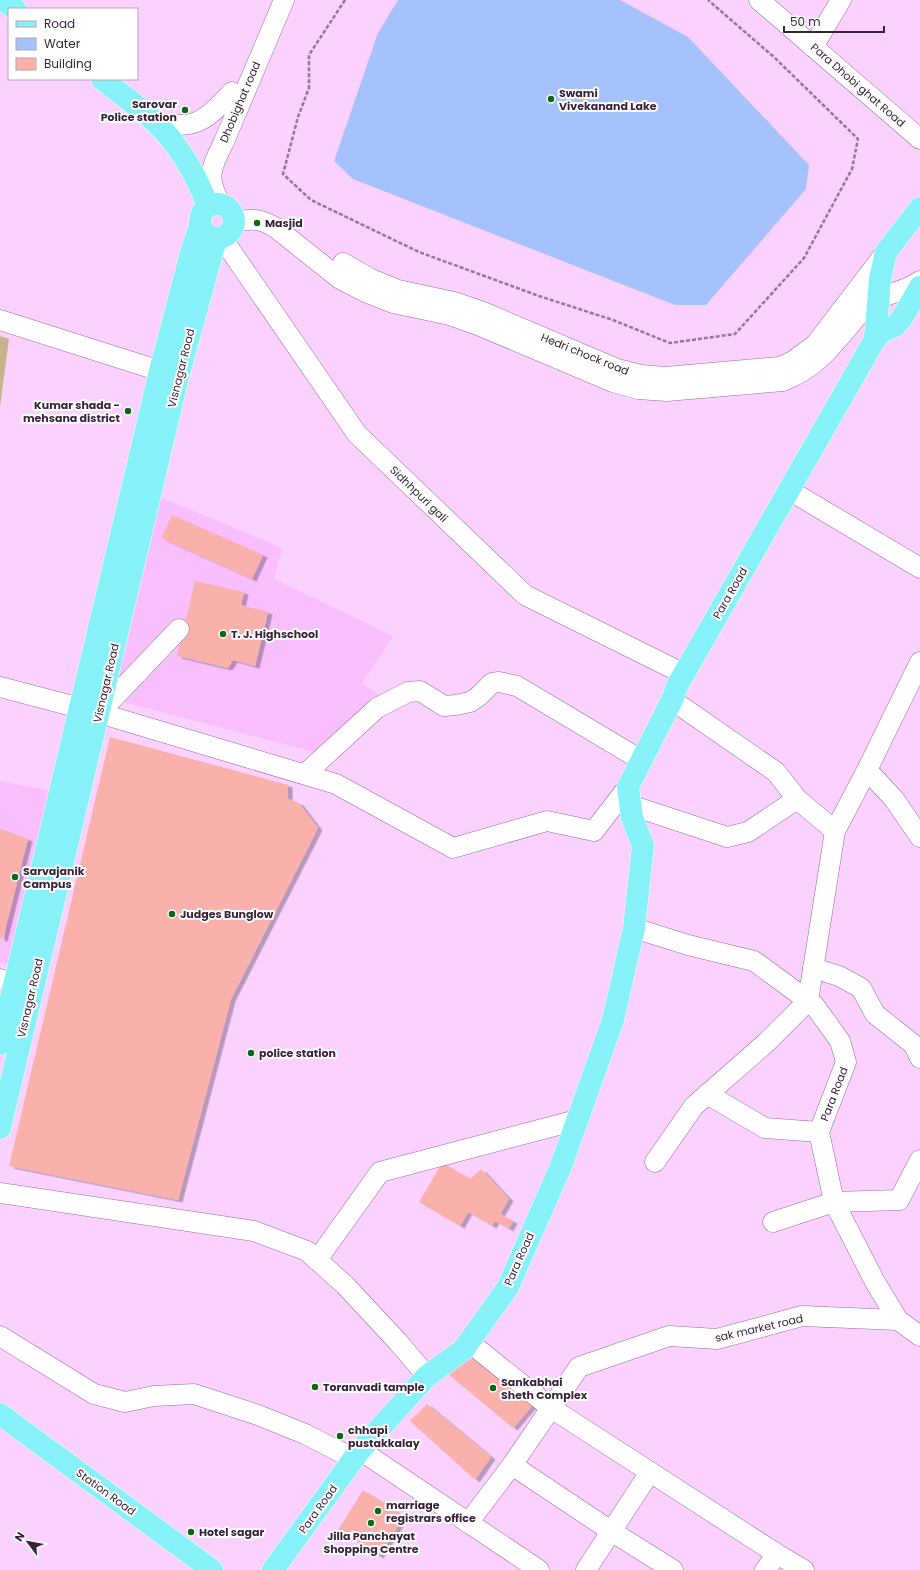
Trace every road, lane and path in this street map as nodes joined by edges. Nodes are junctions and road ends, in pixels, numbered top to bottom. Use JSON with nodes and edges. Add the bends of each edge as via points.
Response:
{"nodes":[{"id":1,"x":4,"y":0,"type":"edge"},
{"id":2,"x":272,"y":0,"type":"edge"},
{"id":3,"x":284,"y":0,"type":"edge"},
{"id":4,"x":345,"y":0,"type":"edge"},
{"id":5,"x":708,"y":0,"type":"edge"},
{"id":6,"x":759,"y":0,"type":"edge"},
{"id":7,"x":841,"y":0,"type":"edge"},
{"id":8,"x":14,"y":8,"type":"edge"},
{"id":9,"x":813,"y":47,"type":"junction"},
{"id":10,"x":103,"y":80,"type":"edge"},
{"id":11,"x":232,"y":92,"type":"junction"},
{"id":12,"x":155,"y":122,"type":"junction"},
{"id":13,"x":920,"y":139,"type":"edge"},
{"id":14,"x":192,"y":170,"type":"junction"},
{"id":15,"x":920,"y":208,"type":"edge"},
{"id":16,"x":219,"y":221,"type":"junction"},
{"id":17,"x":920,"y":281,"type":"edge"},
{"id":18,"x":876,"y":283,"type":"junction"},
{"id":19,"x":912,"y":297,"type":"edge"},
{"id":20,"x":0,"y":320,"type":"edge"},
{"id":21,"x":874,"y":342,"type":"junction"},
{"id":22,"x":169,"y":374,"type":"junction"},
{"id":23,"x":789,"y":490,"type":"junction"},
{"id":24,"x":920,"y":568,"type":"edge"},
{"id":25,"x":179,"y":629,"type":"dead end"},
{"id":26,"x":920,"y":662,"type":"edge"},
{"id":27,"x":684,"y":674,"type":"junction"},
{"id":28,"x":0,"y":687,"type":"edge"},
{"id":29,"x":672,"y":700,"type":"junction"},
{"id":30,"x":89,"y":711,"type":"junction"},
{"id":31,"x":641,"y":760,"type":"junction"},
{"id":32,"x":867,"y":770,"type":"junction"},
{"id":33,"x":305,"y":774,"type":"junction"},
{"id":34,"x":630,"y":796,"type":"junction"},
{"id":35,"x":797,"y":799,"type":"junction"},
{"id":36,"x":835,"y":831,"type":"junction"},
{"id":37,"x":920,"y":838,"type":"edge"},
{"id":38,"x":634,"y":928,"type":"junction"},
{"id":39,"x":813,"y":968,"type":"junction"},
{"id":40,"x":16,"y":984,"type":"edge"},
{"id":41,"x":808,"y":1000,"type":"junction"},
{"id":42,"x":0,"y":1044,"type":"edge"},
{"id":43,"x":920,"y":1058,"type":"edge"},
{"id":44,"x":707,"y":1094,"type":"junction"},
{"id":45,"x":577,"y":1120,"type":"junction"},
{"id":46,"x":0,"y":1128,"type":"edge"},
{"id":47,"x":819,"y":1132,"type":"junction"},
{"id":48,"x":920,"y":1160,"type":"edge"},
{"id":49,"x":655,"y":1162,"type":"dead end"},
{"id":50,"x":0,"y":1192,"type":"edge"},
{"id":51,"x":834,"y":1202,"type":"junction"},
{"id":52,"x":773,"y":1222,"type":"dead end"},
{"id":53,"x":317,"y":1260,"type":"junction"},
{"id":54,"x":898,"y":1320,"type":"junction"},
{"id":55,"x":0,"y":1336,"type":"edge"},
{"id":56,"x":920,"y":1336,"type":"edge"},
{"id":57,"x":469,"y":1342,"type":"junction"},
{"id":58,"x":427,"y":1376,"type":"junction"},
{"id":59,"x":551,"y":1408,"type":"junction"},
{"id":60,"x":0,"y":1414,"type":"edge"},
{"id":61,"x":357,"y":1454,"type":"junction"},
{"id":62,"x":512,"y":1464,"type":"junction"},
{"id":63,"x":650,"y":1472,"type":"junction"},
{"id":64,"x":468,"y":1523,"type":"junction"},
{"id":65,"x":611,"y":1531,"type":"junction"},
{"id":66,"x":777,"y":1554,"type":"junction"},
{"id":67,"x":212,"y":1570,"type":"edge"},
{"id":68,"x":273,"y":1570,"type":"edge"},
{"id":69,"x":539,"y":1570,"type":"edge"},
{"id":70,"x":586,"y":1570,"type":"edge"},
{"id":71,"x":673,"y":1570,"type":"edge"},
{"id":72,"x":765,"y":1570,"type":"edge"},
{"id":73,"x":804,"y":1570,"type":"edge"}],
"edges":[{"from":1,"to":8,"type":"main road"},
{"from":2,"to":11,"type":"street","name":"Dhobighat road"},
{"from":3,"to":16,"type":"street","name":"Dhobighat road","via":[[212,165],[212,184]]},
{"from":4,"to":5,"type":"path","via":[[309,55],[309,88],[298,117],[283,174],[311,200],[419,252],[613,320],[670,343],[735,334],[804,258],[852,169],[858,139],[775,58]]},
{"from":6,"to":9,"type":"street","name":"Para Dhobi ghat Road"},
{"from":7,"to":9,"type":"street"},
{"from":9,"to":13,"type":"street","name":"Para Dhobi ghat Road"},
{"from":10,"to":12,"type":"main road"},
{"from":11,"to":12,"type":"street","via":[[199,122],[184,126]]},
{"from":11,"to":14,"type":"street","name":"Dhobighat road","via":[[204,152]]},
{"from":12,"to":14,"type":"main road","via":[[175,144]]},
{"from":14,"to":16,"type":"main road"},
{"from":15,"to":18,"type":"main road","via":[[886,252]]},
{"from":16,"to":18,"type":"street","name":"Hedri chock road","via":[[244,207],[258,206],[273,210],[347,267],[370,279],[398,290],[454,302],[483,312],[617,369],[641,375],[666,377],[780,367],[815,345]]},
{"from":16,"to":18,"type":"street","name":"Hedri chock road","via":[[250,219],[266,222],[340,279],[365,292],[394,303],[450,315],[613,382],[638,389],[667,391],[783,381],[800,374],[825,355],[866,306]]},
{"from":16,"to":22,"type":"main road","name":"Visnagar Road"},
{"from":16,"to":27,"type":"street","name":"Sidhhpuri gali","via":[[357,434],[524,595]]},
{"from":17,"to":19,"type":"street","name":"Hedri chock road"},
{"from":18,"to":19,"type":"street","name":"Hedri chock road"},
{"from":18,"to":21,"type":"main road"},
{"from":19,"to":21,"type":"main road","name":"Para Road","via":[[902,318],[895,326],[881,332]]},
{"from":20,"to":22,"type":"street"},
{"from":21,"to":23,"type":"main road","name":"Para Road"},
{"from":22,"to":30,"type":"main road","name":"Visnagar Road"},
{"from":23,"to":24,"type":"street"},
{"from":23,"to":27,"type":"main road","name":"Para Road"},
{"from":25,"to":30,"type":"street"},
{"from":26,"to":32,"type":"street"},
{"from":27,"to":29,"type":"main road","name":"Para Road"},
{"from":28,"to":30,"type":"street"},
{"from":29,"to":31,"type":"main road","name":"Para Road"},
{"from":29,"to":35,"type":"street","via":[[776,772]]},
{"from":30,"to":33,"type":"street"},
{"from":30,"to":40,"type":"main road","name":"Visnagar Road"},
{"from":31,"to":33,"type":"street","via":[[517,686],[499,682],[492,683],[470,702],[456,706],[444,706],[420,691],[408,692],[377,708]]},
{"from":31,"to":34,"type":"main road","name":"Para Road"},
{"from":32,"to":36,"type":"street"},
{"from":32,"to":37,"type":"street","via":[[894,799]]},
{"from":33,"to":34,"type":"street","via":[[336,784],[453,848],[547,821],[594,831]]},
{"from":34,"to":35,"type":"street","via":[[727,837],[748,832]]},
{"from":34,"to":38,"type":"main road","name":"Para Road","via":[[632,818],[642,845]]},
{"from":35,"to":36,"type":"street"},
{"from":36,"to":39,"type":"street"},
{"from":38,"to":41,"type":"street","name":"Para Road","via":[[754,962]]},
{"from":38,"to":45,"type":"main road","name":"Para Road","via":[[613,1020]]},
{"from":39,"to":41,"type":"street"},
{"from":39,"to":43,"type":"street","via":[[839,976],[860,988],[875,1014],[914,1045]]},
{"from":40,"to":42,"type":"main road","name":"Visnagar Road"},
{"from":40,"to":46,"type":"main road","name":"Visnagar Road"},
{"from":41,"to":44,"type":"street","via":[[767,1042]]},
{"from":41,"to":47,"type":"street","name":"Para Road","via":[[840,1041],[846,1062]]},
{"from":44,"to":47,"type":"street","via":[[765,1128]]},
{"from":44,"to":49,"type":"street","via":[[694,1106]]},
{"from":45,"to":53,"type":"street","via":[[380,1172]]},
{"from":45,"to":57,"type":"main road","name":"Para Road","via":[[561,1166],[508,1287]]},
{"from":47,"to":51,"type":"street","name":"Para Road"},
{"from":48,"to":51,"type":"street","via":[[899,1200]]},
{"from":50,"to":53,"type":"street","via":[[254,1231],[307,1251]]},
{"from":51,"to":52,"type":"street"},
{"from":51,"to":54,"type":"street","name":"Para Road","via":[[875,1282]]},
{"from":53,"to":58,"type":"street","via":[[345,1285]]},
{"from":54,"to":56,"type":"street","name":"Para Road"},
{"from":54,"to":59,"type":"street","name":"sak market road","via":[[802,1316],[717,1339],[669,1336],[579,1367]]},
{"from":55,"to":61,"type":"street","via":[[94,1394],[125,1402],[154,1396],[194,1394],[258,1415]]},
{"from":57,"to":58,"type":"main road","name":"Para Road","via":[[463,1350]]},
{"from":57,"to":59,"type":"street"},
{"from":58,"to":61,"type":"main road","name":"Para Road"},
{"from":59,"to":62,"type":"street","name":"sak market road"},
{"from":59,"to":63,"type":"street"},
{"from":60,"to":67,"type":"main road","name":"Station Road"},
{"from":61,"to":64,"type":"street"},
{"from":61,"to":68,"type":"main road","name":"Para Road"},
{"from":62,"to":64,"type":"street","name":"sak market road"},
{"from":62,"to":65,"type":"street"},
{"from":63,"to":65,"type":"street"},
{"from":63,"to":66,"type":"street"},
{"from":64,"to":69,"type":"street"},
{"from":65,"to":70,"type":"street"},
{"from":65,"to":71,"type":"street"},
{"from":66,"to":72,"type":"street"},
{"from":66,"to":73,"type":"street"}]}
